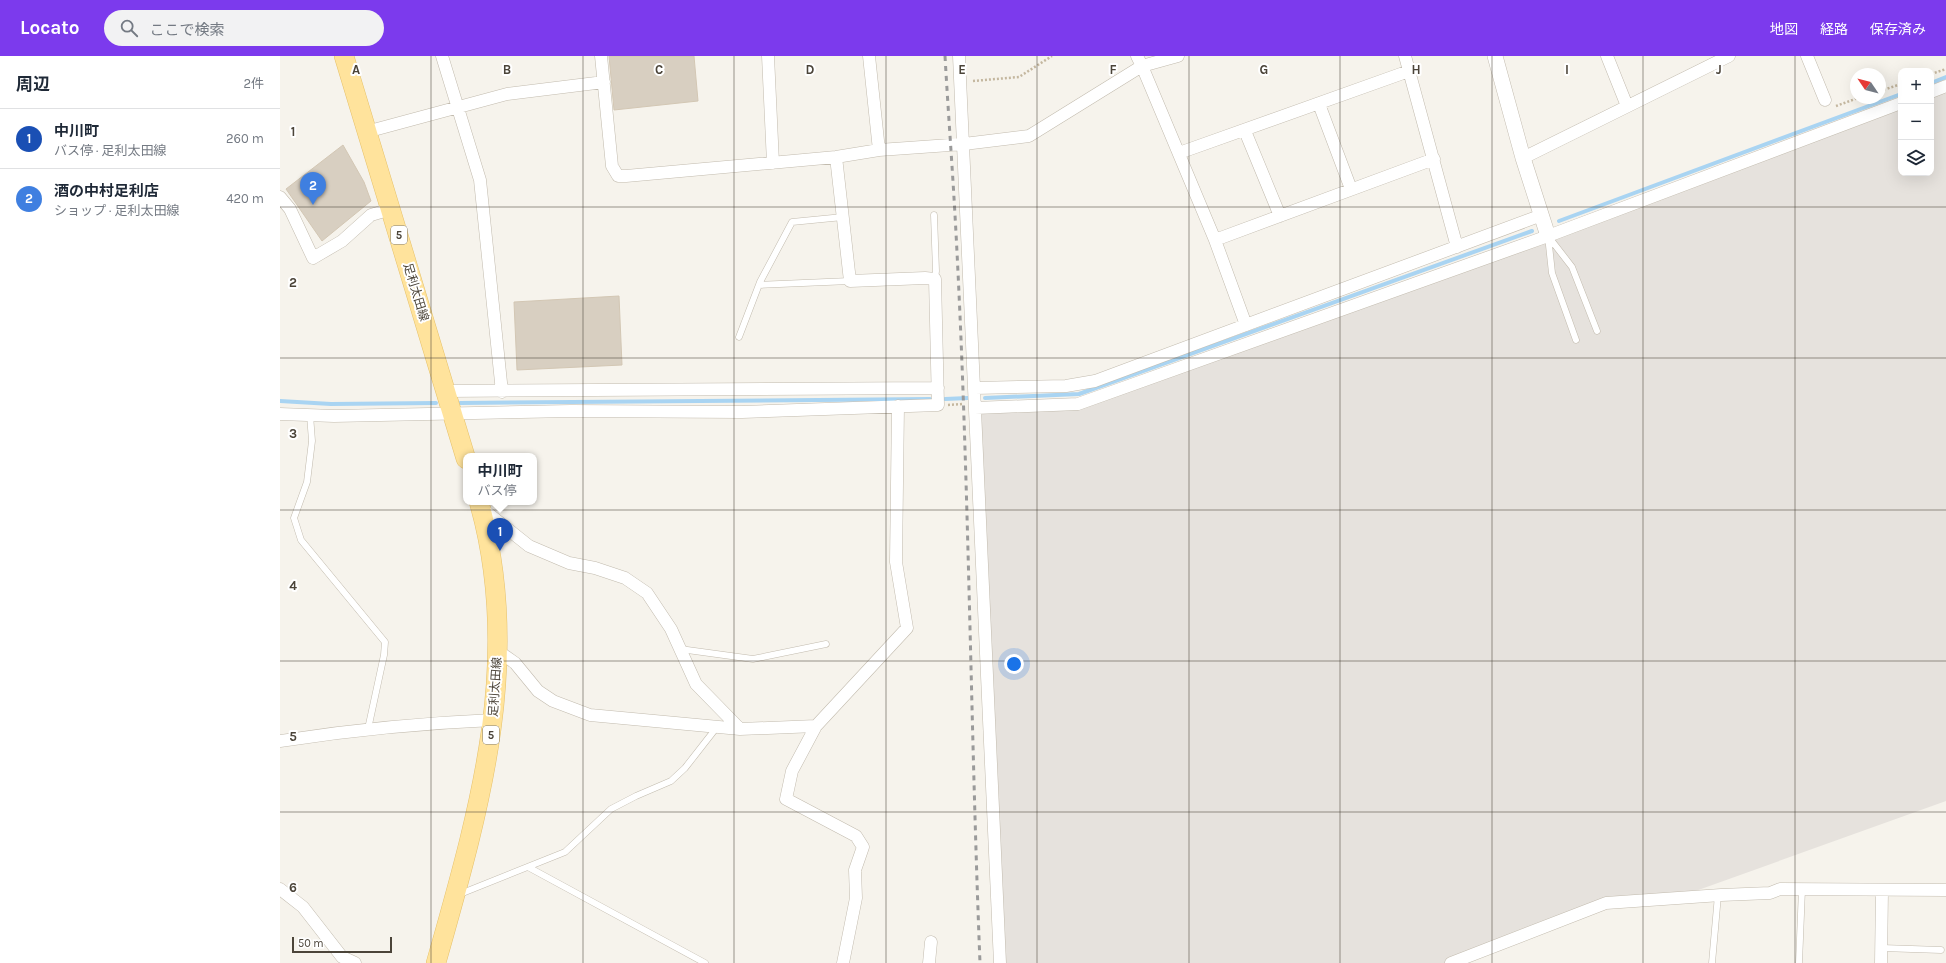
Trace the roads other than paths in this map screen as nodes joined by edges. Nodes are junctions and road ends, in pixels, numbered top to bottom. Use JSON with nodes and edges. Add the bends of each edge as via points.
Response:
{"nodes":[{"id":1,"x":344,"y":56,"type":"edge"},
{"id":2,"x":442,"y":56,"type":"edge"},
{"id":3,"x":600,"y":56,"type":"edge"},
{"id":4,"x":768,"y":56,"type":"edge"},
{"id":5,"x":869,"y":56,"type":"edge"},
{"id":6,"x":959,"y":56,"type":"edge"},
{"id":7,"x":1178,"y":56,"type":"edge"},
{"id":8,"x":1405,"y":56,"type":"edge"},
{"id":9,"x":1495,"y":56,"type":"edge"},
{"id":10,"x":1607,"y":56,"type":"edge"},
{"id":11,"x":1729,"y":56,"type":"edge"},
{"id":12,"x":1807,"y":56,"type":"edge"},
{"id":13,"x":1708,"y":60,"type":"edge"},
{"id":14,"x":1139,"y":61,"type":"edge"},
{"id":15,"x":1409,"y":71,"type":"junction"},
{"id":16,"x":604,"y":82,"type":"junction"},
{"id":17,"x":1946,"y":86,"type":"edge"},
{"id":18,"x":1934,"y":91,"type":"edge"},
{"id":19,"x":1825,"y":100,"type":"road end"},
{"id":20,"x":1319,"y":104,"type":"junction"},
{"id":21,"x":1898,"y":104,"type":"edge"},
{"id":22,"x":1627,"y":106,"type":"junction"},
{"id":23,"x":459,"y":108,"type":"junction"},
{"id":24,"x":1245,"y":131,"type":"junction"},
{"id":25,"x":366,"y":132,"type":"junction"},
{"id":26,"x":964,"y":144,"type":"junction"},
{"id":27,"x":879,"y":150,"type":"junction"},
{"id":28,"x":1179,"y":153,"type":"junction"},
{"id":29,"x":836,"y":157,"type":"junction"},
{"id":30,"x":1523,"y":158,"type":"junction"},
{"id":31,"x":1434,"y":159,"type":"junction"},
{"id":32,"x":773,"y":163,"type":"junction"},
{"id":33,"x":1351,"y":189,"type":"junction"},
{"id":34,"x":280,"y":197,"type":"edge"},
{"id":35,"x":390,"y":209,"type":"junction"},
{"id":36,"x":1542,"y":215,"type":"junction"},
{"id":37,"x":934,"y":216,"type":"dead end"},
{"id":38,"x":1280,"y":216,"type":"junction"},
{"id":39,"x":843,"y":217,"type":"junction"},
{"id":40,"x":1548,"y":236,"type":"junction"},
{"id":41,"x":1215,"y":240,"type":"junction"},
{"id":42,"x":1457,"y":247,"type":"junction"},
{"id":43,"x":935,"y":279,"type":"junction"},
{"id":44,"x":850,"y":281,"type":"junction"},
{"id":45,"x":759,"y":285,"type":"junction"},
{"id":46,"x":1246,"y":325,"type":"junction"},
{"id":47,"x":1597,"y":331,"type":"dead end"},
{"id":48,"x":739,"y":336,"type":"dead end"},
{"id":49,"x":1576,"y":340,"type":"dead end"},
{"id":50,"x":938,"y":388,"type":"junction"},
{"id":51,"x":975,"y":388,"type":"junction"},
{"id":52,"x":446,"y":391,"type":"junction"},
{"id":53,"x":502,"y":392,"type":"junction"},
{"id":54,"x":898,"y":406,"type":"junction"},
{"id":55,"x":970,"y":406,"type":"junction"},
{"id":56,"x":280,"y":414,"type":"edge"},
{"id":57,"x":453,"y":414,"type":"junction"},
{"id":58,"x":310,"y":415,"type":"junction"},
{"id":59,"x":464,"y":453,"type":"edge"},
{"id":60,"x":479,"y":505,"type":"edge"},
{"id":61,"x":480,"y":505,"type":"edge"},
{"id":62,"x":826,"y":644,"type":"dead end"},
{"id":63,"x":680,"y":649,"type":"junction"},
{"id":64,"x":498,"y":651,"type":"junction"},
{"id":65,"x":493,"y":720,"type":"junction"},
{"id":66,"x":816,"y":726,"type":"junction"},
{"id":67,"x":717,"y":727,"type":"junction"},
{"id":68,"x":368,"y":729,"type":"junction"},
{"id":69,"x":740,"y":729,"type":"junction"},
{"id":70,"x":280,"y":741,"type":"edge"},
{"id":71,"x":528,"y":867,"type":"junction"},
{"id":72,"x":280,"y":889,"type":"edge"},
{"id":73,"x":1802,"y":889,"type":"junction"},
{"id":74,"x":1882,"y":890,"type":"junction"},
{"id":75,"x":1946,"y":890,"type":"edge"},
{"id":76,"x":1718,"y":895,"type":"junction"},
{"id":77,"x":454,"y":896,"type":"junction"},
{"id":78,"x":931,"y":942,"type":"dead end"},
{"id":79,"x":1882,"y":948,"type":"junction"},
{"id":80,"x":1941,"y":950,"type":"dead end"},
{"id":81,"x":355,"y":963,"type":"edge"},
{"id":82,"x":436,"y":963,"type":"edge"},
{"id":83,"x":705,"y":963,"type":"edge"},
{"id":84,"x":843,"y":963,"type":"edge"},
{"id":85,"x":929,"y":963,"type":"edge"},
{"id":86,"x":1000,"y":963,"type":"edge"},
{"id":87,"x":1452,"y":963,"type":"edge"},
{"id":88,"x":1712,"y":963,"type":"edge"},
{"id":89,"x":1799,"y":963,"type":"edge"},
{"id":90,"x":1881,"y":963,"type":"edge"}],
"edges":[{"from":1,"to":25,"type":"main road","name":"足利太田線","number":"5"},
{"from":2,"to":23,"type":"street"},
{"from":3,"to":16,"type":"street"},
{"from":4,"to":32,"type":"street"},
{"from":5,"to":27,"type":"street"},
{"from":6,"to":26,"type":"street"},
{"from":7,"to":14,"type":"street"},
{"from":8,"to":15,"type":"street"},
{"from":9,"to":30,"type":"street"},
{"from":10,"to":22,"type":"street"},
{"from":11,"to":13,"type":"street"},
{"from":12,"to":19,"type":"street"},
{"from":13,"to":22,"type":"street"},
{"from":14,"to":26,"type":"street","via":[[1029,136]]},
{"from":14,"to":28,"type":"street"},
{"from":15,"to":20,"type":"street"},
{"from":15,"to":31,"type":"street"},
{"from":16,"to":23,"type":"street","via":[[507,94]]},
{"from":16,"to":32,"type":"street","via":[[612,166],[618,176]]},
{"from":17,"to":18,"type":"street"},
{"from":20,"to":24,"type":"street"},
{"from":20,"to":33,"type":"street"},
{"from":21,"to":40,"type":"street"},
{"from":22,"to":30,"type":"street"},
{"from":23,"to":25,"type":"street"},
{"from":23,"to":53,"type":"street","via":[[480,180]]},
{"from":24,"to":28,"type":"street"},
{"from":24,"to":38,"type":"street"},
{"from":25,"to":35,"type":"main road","name":"足利太田線","number":"5"},
{"from":26,"to":27,"type":"street"},
{"from":26,"to":51,"type":"street"},
{"from":27,"to":29,"type":"street"},
{"from":28,"to":41,"type":"street"},
{"from":29,"to":32,"type":"street"},
{"from":29,"to":39,"type":"street"},
{"from":30,"to":36,"type":"street"},
{"from":31,"to":33,"type":"street"},
{"from":31,"to":42,"type":"street"},
{"from":33,"to":38,"type":"street"},
{"from":34,"to":35,"type":"street","via":[[290,209],[313,258],[342,242],[371,215]]},
{"from":35,"to":52,"type":"main road","name":"足利太田線","number":"5"},
{"from":36,"to":40,"type":"street"},
{"from":36,"to":42,"type":"street"},
{"from":37,"to":43,"type":"lane"},
{"from":38,"to":41,"type":"street"},
{"from":39,"to":44,"type":"street"},
{"from":39,"to":45,"type":"lane","via":[[792,222]]},
{"from":40,"to":47,"type":"lane","via":[[1572,267]]},
{"from":40,"to":49,"type":"lane","via":[[1552,273]]},
{"from":40,"to":55,"type":"street","via":[[1078,404]]},
{"from":41,"to":46,"type":"street"},
{"from":42,"to":46,"type":"street"},
{"from":43,"to":44,"type":"street"},
{"from":43,"to":50,"type":"street"},
{"from":44,"to":45,"type":"lane"},
{"from":45,"to":48,"type":"lane"},
{"from":46,"to":51,"type":"street","via":[[1095,381],[1066,386]]},
{"from":50,"to":53,"type":"street"},
{"from":50,"to":54,"type":"street","via":[[938,405]]},
{"from":51,"to":55,"type":"street"},
{"from":52,"to":53,"type":"street"},
{"from":52,"to":57,"type":"main road","name":"足利太田線","number":"5"},
{"from":54,"to":57,"type":"street","via":[[742,412],[571,411]]},
{"from":54,"to":66,"type":"street","via":[[896,562],[907,628]]},
{"from":55,"to":86,"type":"street"},
{"from":56,"to":58,"type":"street"},
{"from":57,"to":58,"type":"street"},
{"from":57,"to":59,"type":"main road","name":"足利太田線","number":"5"},
{"from":58,"to":68,"type":"lane","via":[[312,441],[307,482],[294,518],[301,540],[385,642]]},
{"from":60,"to":64,"type":"main road","name":"足利太田線","number":"5","via":[[494,577]]},
{"from":61,"to":63,"type":"street","via":[[529,546],[569,563],[625,578],[647,593],[671,629]]},
{"from":62,"to":63,"type":"lane","via":[[753,659]]},
{"from":63,"to":69,"type":"street","via":[[696,684]]},
{"from":64,"to":65,"type":"main road","name":"足利太田線","number":"5"},
{"from":64,"to":67,"type":"street","via":[[515,663],[543,695],[553,702],[590,715]]},
{"from":65,"to":68,"type":"street","via":[[418,723]]},
{"from":65,"to":77,"type":"main road","name":"足利太田線","number":"5","via":[[478,807]]},
{"from":66,"to":69,"type":"street"},
{"from":66,"to":84,"type":"street","via":[[792,771],[786,799],[856,836],[863,847],[855,870],[856,898]]},
{"from":67,"to":69,"type":"street"},
{"from":67,"to":71,"type":"lane","via":[[685,768],[671,781],[611,809],[565,852]]},
{"from":68,"to":70,"type":"street"},
{"from":71,"to":77,"type":"lane"},
{"from":71,"to":83,"type":"lane"},
{"from":72,"to":81,"type":"street","via":[[303,907],[342,957]]},
{"from":73,"to":74,"type":"street"},
{"from":73,"to":76,"type":"street","via":[[1780,889],[1770,894]]},
{"from":73,"to":89,"type":"lane"},
{"from":74,"to":75,"type":"street"},
{"from":74,"to":79,"type":"street"},
{"from":76,"to":87,"type":"street","via":[[1606,904]]},
{"from":76,"to":88,"type":"lane"},
{"from":77,"to":82,"type":"main road","name":"足利太田線","number":"5"},
{"from":78,"to":85,"type":"street"},
{"from":79,"to":80,"type":"lane"},
{"from":79,"to":90,"type":"street"}]}
